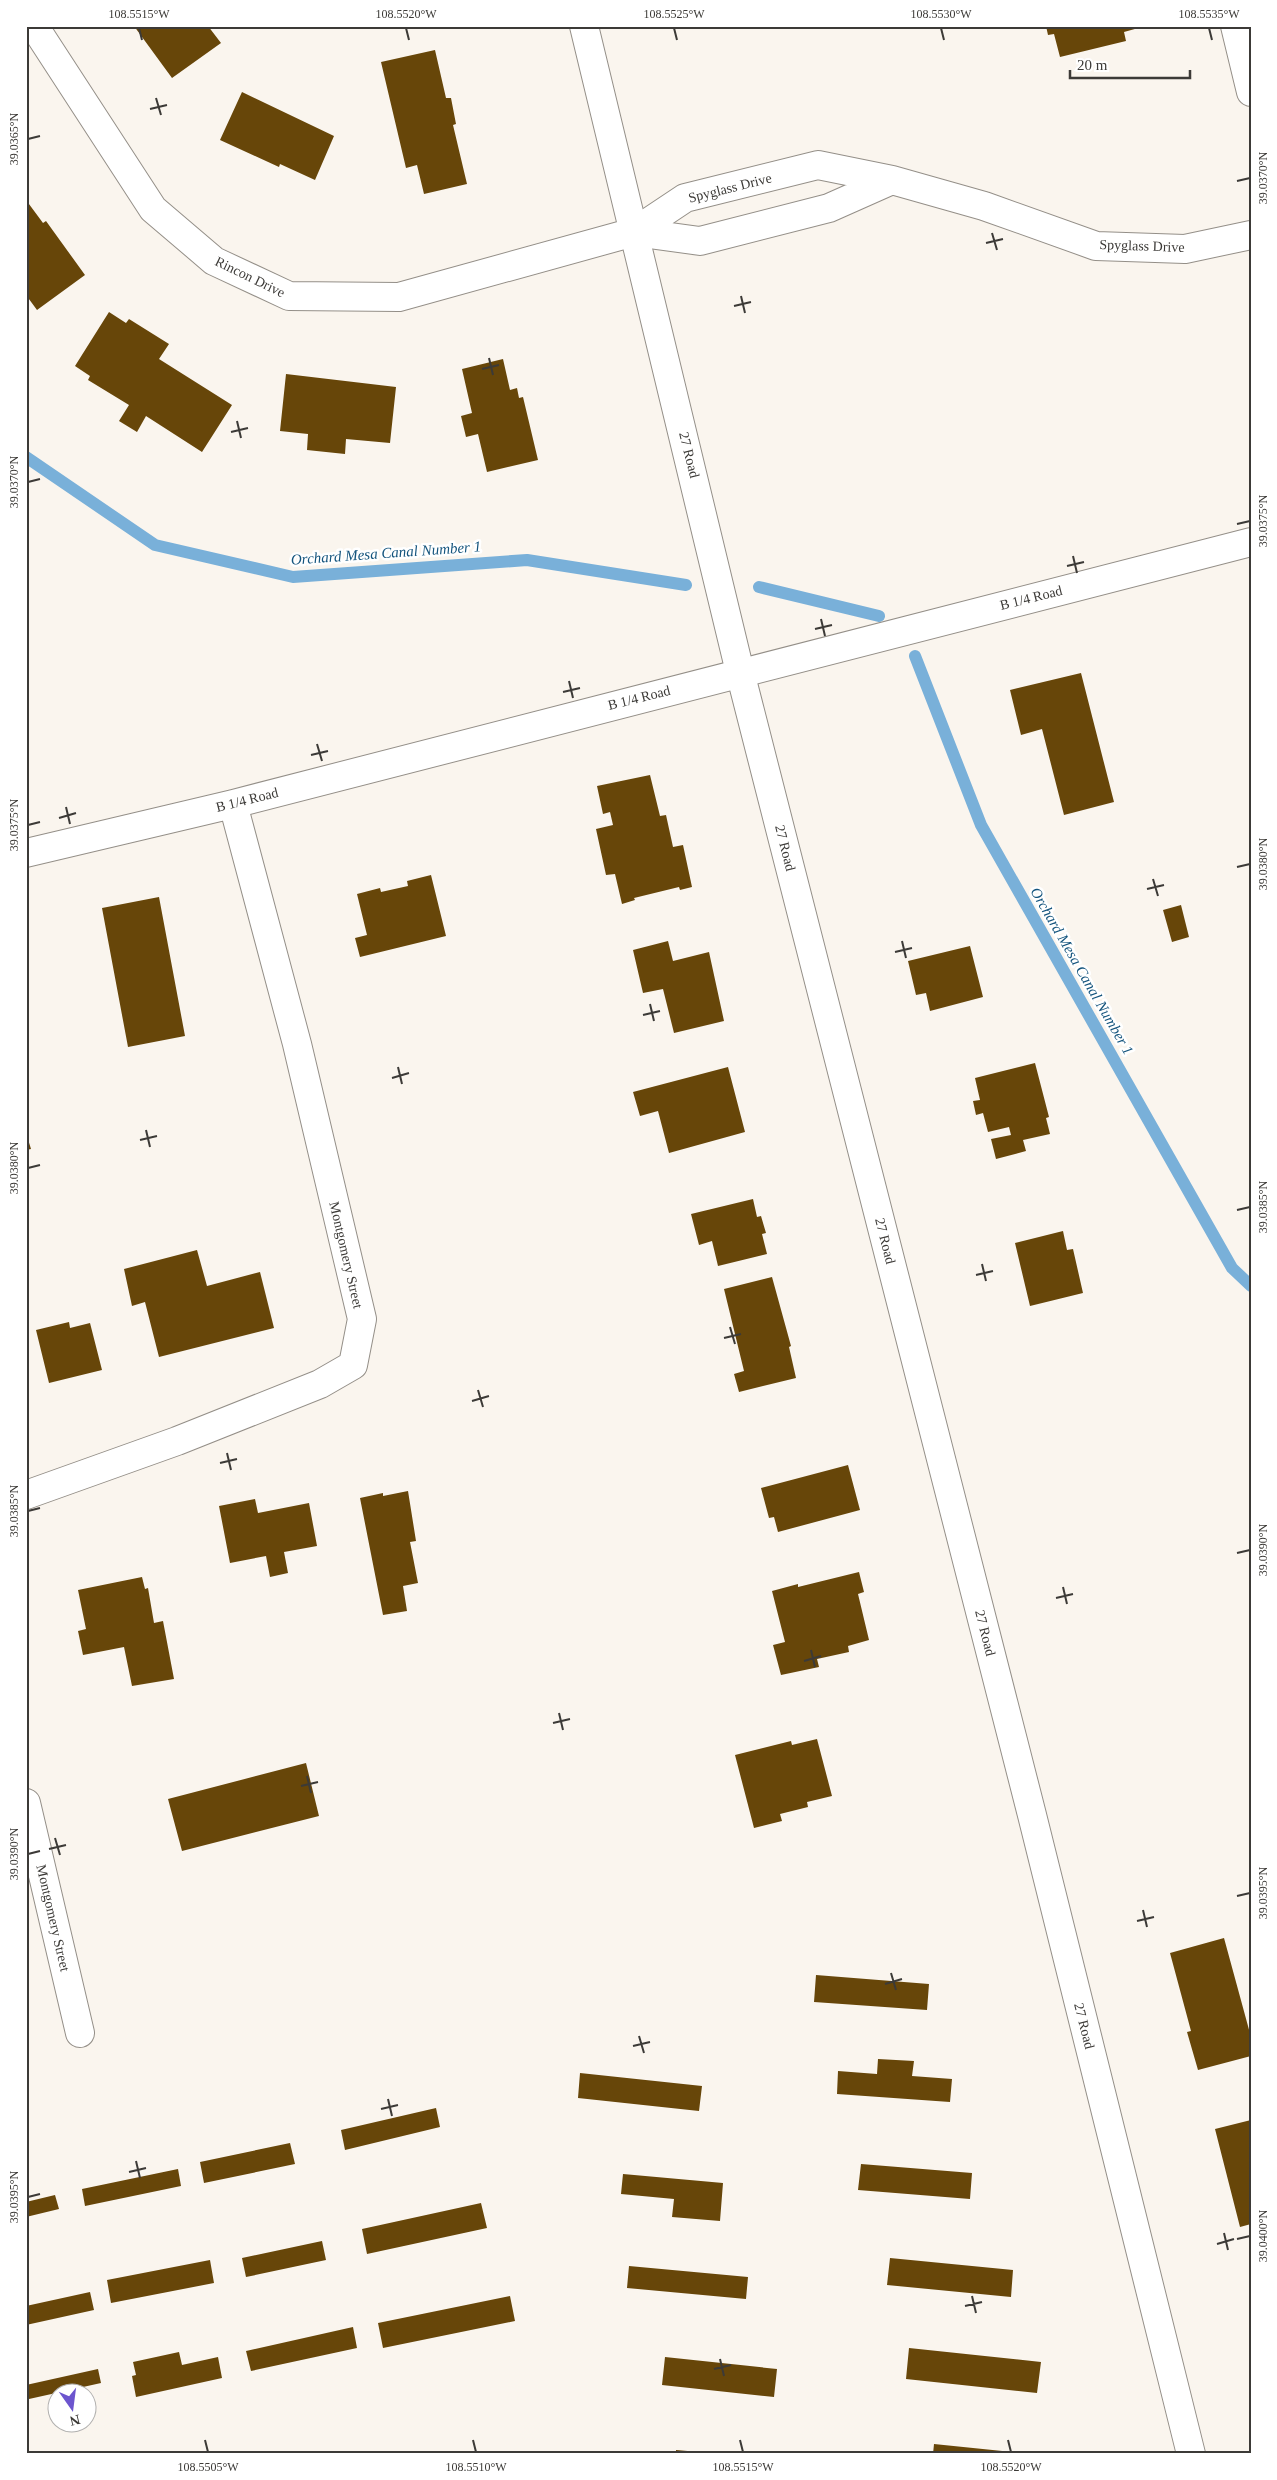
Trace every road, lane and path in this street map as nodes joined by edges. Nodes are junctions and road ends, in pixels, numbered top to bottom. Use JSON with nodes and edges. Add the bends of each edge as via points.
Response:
{"nodes":[{"id":1,"x":34,"y":26,"type":"edge"},
{"id":2,"x":584,"y":26,"type":"edge"},
{"id":3,"x":1235,"y":26,"type":"edge"},
{"id":4,"x":1251,"y":92,"type":"edge"},
{"id":5,"x":892,"y":180,"type":"junction"},
{"id":6,"x":634,"y":232,"type":"junction"},
{"id":7,"x":1251,"y":235,"type":"edge"},
{"id":8,"x":1251,"y":542,"type":"edge"},
{"id":9,"x":740,"y":672,"type":"junction"},
{"id":10,"x":233,"y":804,"type":"junction"},
{"id":11,"x":26,"y":853,"type":"edge"},
{"id":12,"x":26,"y":1495,"type":"edge"},
{"id":13,"x":26,"y":1803,"type":"edge"},
{"id":14,"x":80,"y":2033,"type":"dead end"},
{"id":15,"x":1192,"y":2454,"type":"edge"}],
"edges":[{"from":1,"to":6,"type":"street","name":"Rincon Drive","via":[[153,209],[214,261],[289,296],[399,297]]},
{"from":2,"to":6,"type":"street","name":"27 Road"},
{"from":3,"to":4,"type":"street"},
{"from":5,"to":6,"type":"street","via":[[829,208],[700,241]]},
{"from":5,"to":6,"type":"street","name":"Spyglass Drive","via":[[818,165],[685,198]]},
{"from":5,"to":7,"type":"street","name":"Spyglass Drive","via":[[984,206],[1096,246],[1185,249]]},
{"from":6,"to":9,"type":"street","name":"27 Road"},
{"from":8,"to":9,"type":"street","name":"B 1/4 Road"},
{"from":9,"to":10,"type":"street","name":"B 1/4 Road"},
{"from":9,"to":15,"type":"street","name":"27 Road"},
{"from":10,"to":11,"type":"street","name":"B 1/4 Road"},
{"from":10,"to":12,"type":"street","name":"Montgomery Street","via":[[296,1044],[362,1319],[353,1365],[320,1384],[177,1441]]},
{"from":13,"to":14,"type":"street","name":"Montgomery Street"}]}
